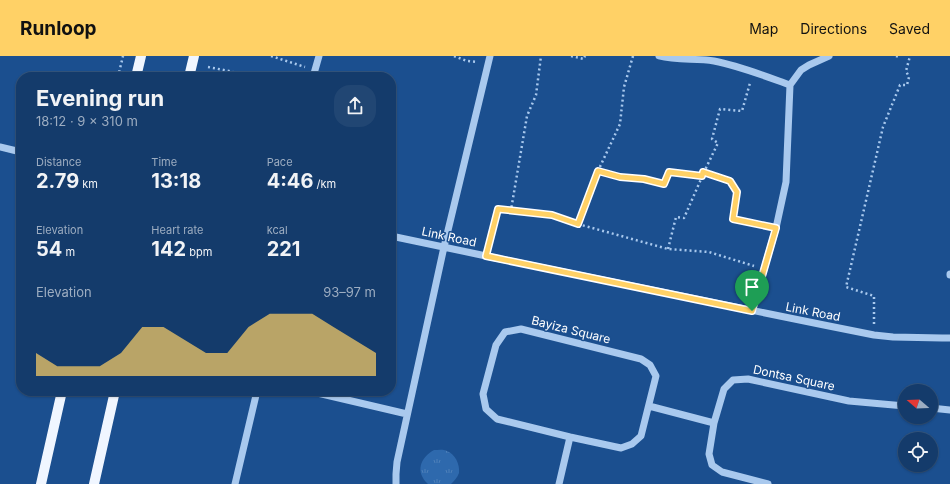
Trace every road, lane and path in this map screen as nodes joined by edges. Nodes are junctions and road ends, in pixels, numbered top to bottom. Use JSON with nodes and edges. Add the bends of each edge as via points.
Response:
{"nodes":[{"id":1,"x":123,"y":56,"type":"edge"},
{"id":2,"x":141,"y":56,"type":"edge"},
{"id":3,"x":194,"y":56,"type":"edge"},
{"id":4,"x":271,"y":56,"type":"edge"},
{"id":5,"x":319,"y":56,"type":"edge"},
{"id":6,"x":454,"y":56,"type":"edge"},
{"id":7,"x":541,"y":56,"type":"edge"},
{"id":8,"x":571,"y":56,"type":"edge"},
{"id":9,"x":585,"y":56,"type":"edge"},
{"id":10,"x":633,"y":56,"type":"edge"},
{"id":11,"x":659,"y":56,"type":"edge"},
{"id":12,"x":829,"y":56,"type":"edge"},
{"id":13,"x":896,"y":56,"type":"edge"},
{"id":14,"x":900,"y":56,"type":"edge"},
{"id":15,"x":910,"y":56,"type":"edge"},
{"id":16,"x":488,"y":60,"type":"edge"},
{"id":17,"x":208,"y":66,"type":"dead end"},
{"id":18,"x":119,"y":72,"type":"edge"},
{"id":19,"x":137,"y":72,"type":"edge"},
{"id":20,"x":189,"y":72,"type":"edge"},
{"id":21,"x":232,"y":72,"type":"edge"},
{"id":22,"x":309,"y":72,"type":"edge"},
{"id":23,"x":315,"y":72,"type":"edge"},
{"id":24,"x":754,"y":72,"type":"junction"},
{"id":25,"x":790,"y":85,"type":"junction"},
{"id":26,"x":0,"y":147,"type":"edge"},
{"id":27,"x":16,"y":151,"type":"edge"},
{"id":28,"x":598,"y":171,"type":"junction"},
{"id":29,"x":703,"y":172,"type":"junction"},
{"id":30,"x":702,"y":176,"type":"junction"},
{"id":31,"x":510,"y":210,"type":"junction"},
{"id":32,"x":578,"y":224,"type":"junction"},
{"id":33,"x":776,"y":228,"type":"junction"},
{"id":34,"x":396,"y":237,"type":"edge"},
{"id":35,"x":444,"y":247,"type":"junction"},
{"id":36,"x":668,"y":249,"type":"junction"},
{"id":37,"x":486,"y":256,"type":"junction"},
{"id":38,"x":764,"y":269,"type":"junction"},
{"id":39,"x":752,"y":311,"type":"junction"},
{"id":40,"x":874,"y":334,"type":"junction"},
{"id":41,"x":950,"y":338,"type":"edge"},
{"id":42,"x":61,"y":396,"type":"edge"},
{"id":43,"x":114,"y":396,"type":"edge"},
{"id":44,"x":256,"y":396,"type":"edge"},
{"id":45,"x":330,"y":396,"type":"edge"},
{"id":46,"x":898,"y":405,"type":"edge"},
{"id":47,"x":649,"y":406,"type":"junction"},
{"id":48,"x":938,"y":409,"type":"edge"},
{"id":49,"x":950,"y":410,"type":"edge"},
{"id":50,"x":407,"y":414,"type":"junction"},
{"id":51,"x":714,"y":423,"type":"junction"},
{"id":52,"x":570,"y":437,"type":"junction"},
{"id":53,"x":41,"y":484,"type":"edge"},
{"id":54,"x":94,"y":484,"type":"edge"},
{"id":55,"x":235,"y":484,"type":"edge"},
{"id":56,"x":396,"y":484,"type":"edge"},
{"id":57,"x":559,"y":484,"type":"edge"},
{"id":58,"x":768,"y":484,"type":"edge"}],
"edges":[{"from":1,"to":18,"type":"path"},
{"from":2,"to":19,"type":"main road"},
{"from":3,"to":20,"type":"main road"},
{"from":4,"to":22,"type":"path"},
{"from":5,"to":23,"type":"street"},
{"from":6,"to":16,"type":"path","via":[[468,61]]},
{"from":7,"to":31,"type":"path","via":[[536,95],[527,116]]},
{"from":8,"to":9,"type":"path","via":[[584,59]]},
{"from":10,"to":28,"type":"path","via":[[624,87],[620,124]]},
{"from":11,"to":24,"type":"street","via":[[712,61]]},
{"from":12,"to":25,"type":"street","via":[[801,70]]},
{"from":13,"to":14,"type":"path"},
{"from":15,"to":40,"type":"path","via":[[906,71],[909,77],[907,84],[900,85],[883,127],[846,287],[874,296]]},
{"from":16,"to":35,"type":"street"},
{"from":17,"to":21,"type":"path"},
{"from":24,"to":25,"type":"street"},
{"from":24,"to":29,"type":"path","via":[[742,111],[720,108],[712,139],[718,143]]},
{"from":25,"to":33,"type":"street","via":[[786,182]]},
{"from":26,"to":27,"type":"street"},
{"from":28,"to":30,"type":"path","via":[[664,184],[669,172]]},
{"from":28,"to":32,"type":"path"},
{"from":29,"to":30,"type":"path"},
{"from":29,"to":33,"type":"path","via":[[730,181],[737,192],[733,219]]},
{"from":30,"to":36,"type":"path","via":[[684,218],[676,217]]},
{"from":31,"to":32,"type":"path","via":[[552,215]]},
{"from":31,"to":37,"type":"path","via":[[498,209]]},
{"from":32,"to":36,"type":"path"},
{"from":33,"to":38,"type":"street"},
{"from":34,"to":35,"type":"street","name":"Link Road"},
{"from":35,"to":37,"type":"street","name":"Link Road"},
{"from":35,"to":50,"type":"street"},
{"from":36,"to":38,"type":"path","via":[[709,252]]},
{"from":37,"to":39,"type":"street","name":"Link Road"},
{"from":38,"to":39,"type":"street"},
{"from":39,"to":40,"type":"street","name":"Link Road"},
{"from":40,"to":41,"type":"street","name":"Link Road"},
{"from":42,"to":53,"type":"main road"},
{"from":43,"to":54,"type":"main road"},
{"from":44,"to":55,"type":"street"},
{"from":45,"to":50,"type":"street"},
{"from":46,"to":51,"type":"street","name":"Dontsa Square","via":[[849,400],[748,379],[734,380],[724,390]]},
{"from":47,"to":51,"type":"street"},
{"from":47,"to":52,"type":"street","name":"Bayiza Square","via":[[641,436],[632,444],[621,448]]},
{"from":47,"to":52,"type":"street","name":"Bayiza Square","via":[[656,376],[650,365],[641,358],[521,329],[505,332],[496,345],[483,394],[486,409],[497,419]]},
{"from":48,"to":49,"type":"street"},
{"from":50,"to":56,"type":"street","via":[[396,462]]},
{"from":51,"to":58,"type":"street","name":"Dontsa Square","via":[[709,454],[712,466],[722,472]]},
{"from":52,"to":57,"type":"street"}]}
